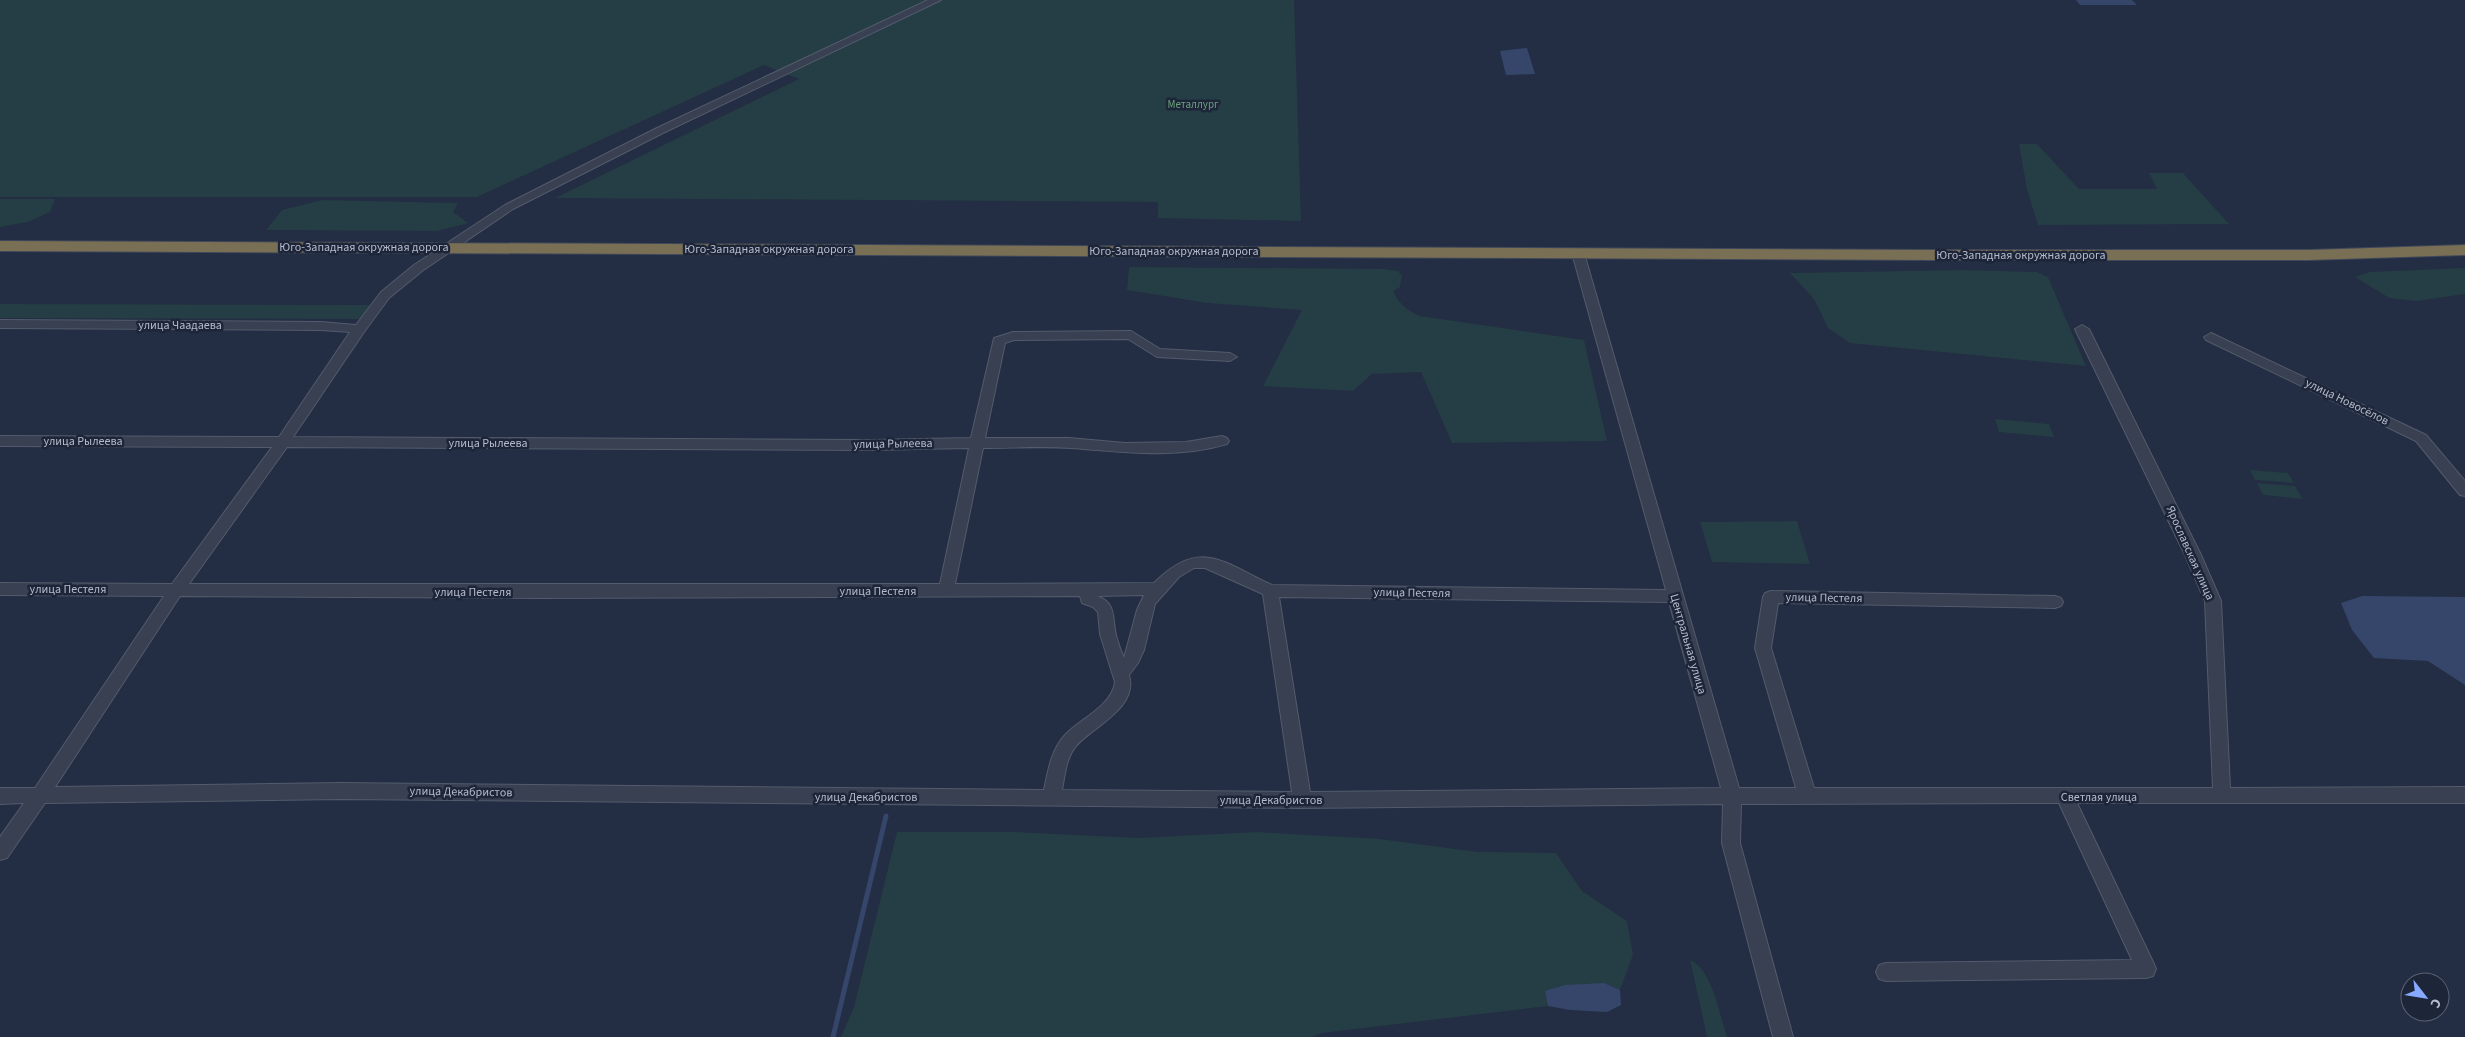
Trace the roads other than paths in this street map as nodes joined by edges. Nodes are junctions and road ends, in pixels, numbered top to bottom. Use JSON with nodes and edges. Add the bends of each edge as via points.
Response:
{"nodes":[{"id":1,"x":936,"y":0,"type":"edge"},
{"id":2,"x":0,"y":246,"type":"edge"},
{"id":3,"x":447,"y":248,"type":"junction"},
{"id":4,"x":2465,"y":250,"type":"edge"},
{"id":5,"x":1578,"y":253,"type":"junction"},
{"id":6,"x":0,"y":324,"type":"edge"},
{"id":7,"x":359,"y":329,"type":"junction"},
{"id":8,"x":2082,"y":329,"type":"dead end"},
{"id":9,"x":2211,"y":337,"type":"dead end"},
{"id":10,"x":1230,"y":357,"type":"dead end"},
{"id":11,"x":1222,"y":440,"type":"dead end"},
{"id":12,"x":0,"y":441,"type":"edge"},
{"id":13,"x":283,"y":442,"type":"junction"},
{"id":14,"x":977,"y":444,"type":"junction"},
{"id":15,"x":2465,"y":491,"type":"edge"},
{"id":16,"x":0,"y":589,"type":"edge"},
{"id":17,"x":1158,"y":589,"type":"junction"},
{"id":18,"x":176,"y":590,"type":"junction"},
{"id":19,"x":1088,"y":590,"type":"junction"},
{"id":20,"x":946,"y":591,"type":"junction"},
{"id":21,"x":1270,"y":591,"type":"junction"},
{"id":22,"x":1674,"y":596,"type":"junction"},
{"id":23,"x":2055,"y":602,"type":"dead end"},
{"id":24,"x":1120,"y":673,"type":"junction"},
{"id":25,"x":2465,"y":795,"type":"edge"},
{"id":26,"x":0,"y":796,"type":"edge"},
{"id":27,"x":1732,"y":796,"type":"junction"},
{"id":28,"x":39,"y":797,"type":"junction"},
{"id":29,"x":1808,"y":797,"type":"junction"},
{"id":30,"x":2065,"y":797,"type":"junction"},
{"id":31,"x":2222,"y":797,"type":"junction"},
{"id":32,"x":1051,"y":798,"type":"junction"},
{"id":33,"x":1302,"y":800,"type":"junction"},
{"id":34,"x":0,"y":852,"type":"edge"},
{"id":35,"x":1886,"y":972,"type":"dead end"},
{"id":36,"x":1783,"y":1037,"type":"edge"}],
"edges":[{"from":1,"to":3,"type":"street","via":[[564,178],[509,207]]},
{"from":2,"to":3,"type":"highway","name":"Юго-Западная окружная дорога"},
{"from":3,"to":5,"type":"highway","name":"Юго-Западная окружная дорога"},
{"from":3,"to":7,"type":"street","via":[[385,295]]},
{"from":4,"to":5,"type":"highway","name":"Юго-Западная окружная дорога","via":[[2293,255]]},
{"from":5,"to":22,"type":"street","name":"Центральная улица"},
{"from":6,"to":7,"type":"street","name":"улица Чаадаева"},
{"from":7,"to":13,"type":"street"},
{"from":8,"to":31,"type":"street","name":"Ярославская улица","via":[[2213,601]]},
{"from":9,"to":15,"type":"street","name":"улица Новосёлов","via":[[2421,438]]},
{"from":10,"to":14,"type":"street","via":[[1157,353],[1131,335],[1002,338],[997,344]]},
{"from":11,"to":14,"type":"street","name":"улица Рылеева","via":[[1186,447],[1125,448],[1069,443]]},
{"from":12,"to":13,"type":"street","name":"улица Рылеева"},
{"from":13,"to":14,"type":"street","name":"улица Рылеева"},
{"from":13,"to":18,"type":"street"},
{"from":14,"to":20,"type":"street"},
{"from":16,"to":18,"type":"street","name":"улица Пестеля"},
{"from":17,"to":19,"type":"street","name":"улица Пестеля"},
{"from":17,"to":21,"type":"street","via":[[1181,566],[1197,560]]},
{"from":17,"to":24,"type":"street","via":[[1148,602],[1133,659]]},
{"from":18,"to":20,"type":"street","name":"улица Пестеля"},
{"from":18,"to":28,"type":"street"},
{"from":19,"to":20,"type":"street","name":"улица Пестеля"},
{"from":19,"to":24,"type":"street","via":[[1088,599],[1106,610],[1108,634]]},
{"from":21,"to":22,"type":"street","name":"улица Пестеля"},
{"from":21,"to":33,"type":"street"},
{"from":22,"to":27,"type":"street","name":"Центральная улица"},
{"from":23,"to":29,"type":"street","name":"улица Пестеля","via":[[1771,597],[1763,648]]},
{"from":24,"to":32,"type":"street","via":[[1122,691],[1110,707],[1070,741],[1060,757]]},
{"from":25,"to":31,"type":"street","name":"Светлая улица"},
{"from":26,"to":28,"type":"street","name":"улица Декабристов"},
{"from":27,"to":29,"type":"street","name":"Светлая улица"},
{"from":27,"to":33,"type":"street","name":"улица Декабристов"},
{"from":27,"to":36,"type":"street","name":"Центральная улица","via":[[1731,843]]},
{"from":28,"to":32,"type":"street","name":"улица Декабристов","via":[[341,791]]},
{"from":28,"to":34,"type":"street"},
{"from":29,"to":30,"type":"street","name":"Светлая улица"},
{"from":30,"to":31,"type":"street","name":"Светлая улица"},
{"from":30,"to":35,"type":"street","via":[[2146,969]]},
{"from":32,"to":33,"type":"street","name":"улица Декабристов"}]}
